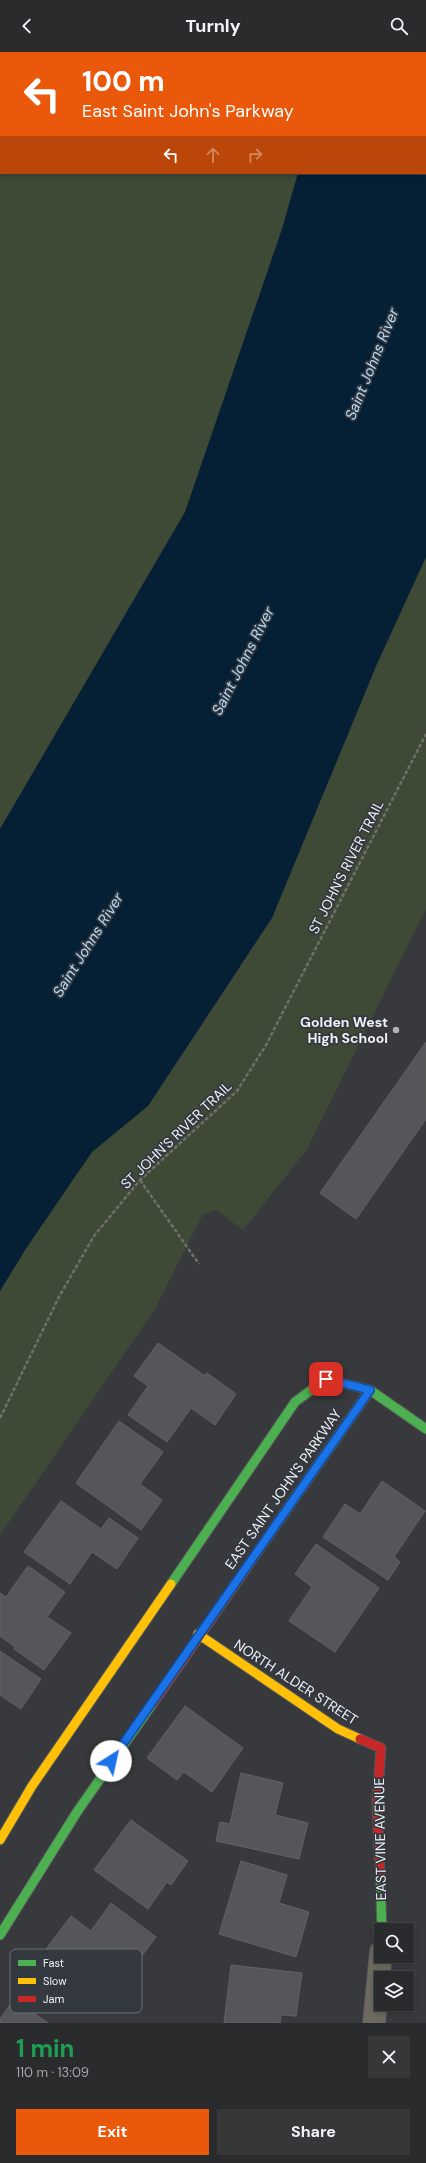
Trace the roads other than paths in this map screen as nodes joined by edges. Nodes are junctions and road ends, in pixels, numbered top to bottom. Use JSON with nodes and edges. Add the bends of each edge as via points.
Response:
{"nodes":[{"id":1,"x":370,"y":1390,"type":"junction"},
{"id":2,"x":426,"y":1430,"type":"edge"},
{"id":3,"x":198,"y":1634,"type":"junction"},
{"id":4,"x":381,"y":1748,"type":"joint"},
{"id":5,"x":0,"y":1840,"type":"edge"},
{"id":6,"x":382,"y":1923,"type":"edge"},
{"id":7,"x":0,"y":1935,"type":"edge"},
{"id":8,"x":380,"y":1963,"type":"edge"},
{"id":9,"x":374,"y":2023,"type":"edge"}],
"edges":[{"from":1,"to":2,"type":"main road"},
{"from":1,"to":3,"type":"main road","name":"EAST SAINT JOHN'S PARKWAY"},
{"from":1,"to":5,"type":"main road","via":[[326,1379],[295,1402],[36,1780]]},
{"from":3,"to":4,"type":"main road","name":"NORTH ALDER STREET","via":[[338,1729]]},
{"from":3,"to":7,"type":"main road","name":"EAST SAINT JOHN'S PARKWAY","via":[[77,1812]]},
{"from":4,"to":6,"type":"main road","name":"EAST VINE AVENUE","via":[[378,1802]]},
{"from":8,"to":9,"type":"street"}]}
